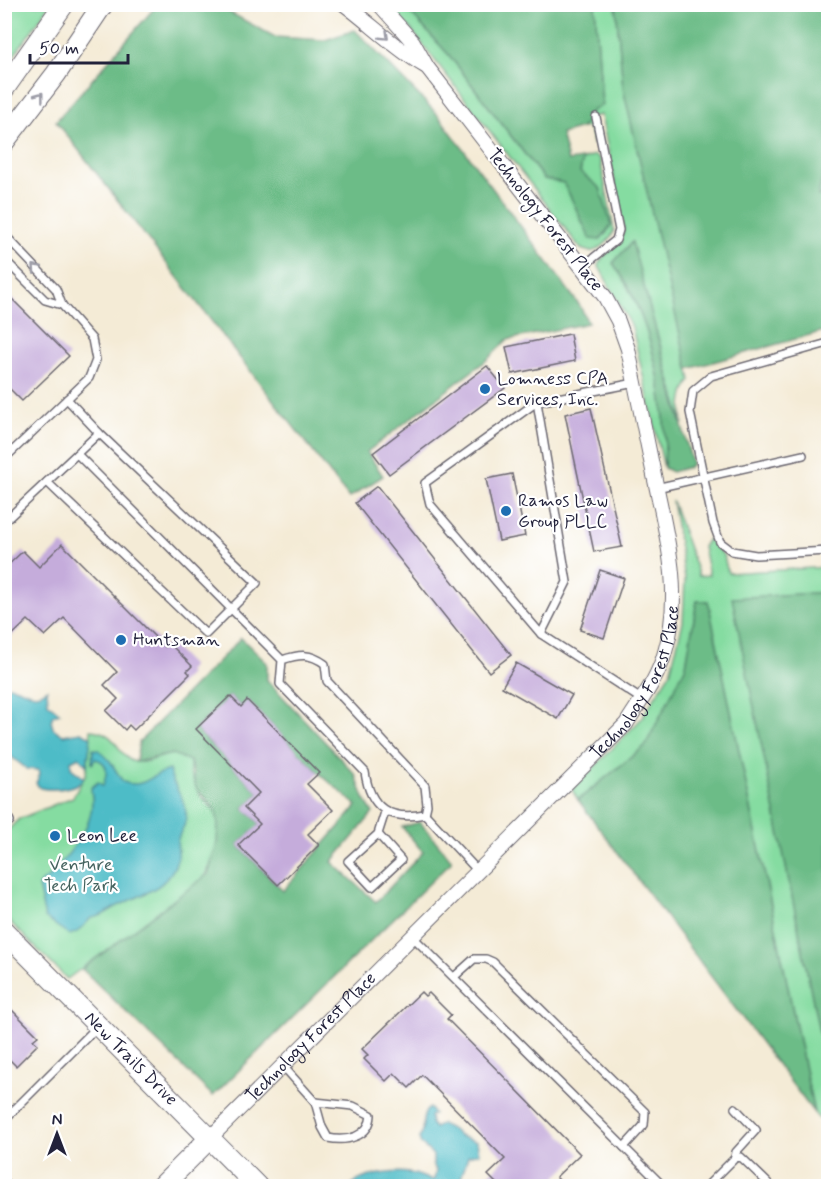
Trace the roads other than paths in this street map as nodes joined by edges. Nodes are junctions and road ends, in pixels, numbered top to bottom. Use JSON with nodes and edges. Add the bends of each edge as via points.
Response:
{"nodes":[{"id":1,"x":64,"y":4,"type":"edge"},
{"id":2,"x":104,"y":4,"type":"edge"},
{"id":3,"x":344,"y":4,"type":"edge"},
{"id":4,"x":379,"y":4,"type":"edge"},
{"id":5,"x":427,"y":67,"type":"junction"},
{"id":6,"x":4,"y":89,"type":"edge"},
{"id":7,"x":596,"y":117,"type":"dead end"},
{"id":8,"x":4,"y":142,"type":"edge"},
{"id":9,"x":4,"y":234,"type":"edge"},
{"id":10,"x":4,"y":259,"type":"edge"},
{"id":11,"x":582,"y":267,"type":"junction"},
{"id":12,"x":62,"y":305,"type":"junction"},
{"id":13,"x":828,"y":343,"type":"edge"},
{"id":14,"x":635,"y":383,"type":"junction"},
{"id":15,"x":67,"y":399,"type":"junction"},
{"id":16,"x":537,"y":402,"type":"junction"},
{"id":17,"x":99,"y":433,"type":"junction"},
{"id":18,"x":77,"y":453,"type":"junction"},
{"id":19,"x":803,"y":455,"type":"dead end"},
{"id":20,"x":4,"y":459,"type":"edge"},
{"id":21,"x":704,"y":477,"type":"junction"},
{"id":22,"x":46,"y":482,"type":"junction"},
{"id":23,"x":656,"y":488,"type":"junction"},
{"id":24,"x":4,"y":522,"type":"edge"},
{"id":25,"x":828,"y":551,"type":"edge"},
{"id":26,"x":230,"y":610,"type":"junction"},
{"id":27,"x":541,"y":634,"type":"junction"},
{"id":28,"x":282,"y":660,"type":"junction"},
{"id":29,"x":642,"y":699,"type":"junction"},
{"id":30,"x":4,"y":810,"type":"edge"},
{"id":31,"x":385,"y":812,"type":"junction"},
{"id":32,"x":425,"y":814,"type":"junction"},
{"id":33,"x":4,"y":826,"type":"edge"},
{"id":34,"x":378,"y":834,"type":"junction"},
{"id":35,"x":478,"y":871,"type":"junction"},
{"id":36,"x":4,"y":931,"type":"edge"},
{"id":37,"x":413,"y":937,"type":"junction"},
{"id":38,"x":454,"y":977,"type":"junction"},
{"id":39,"x":98,"y":1026,"type":"junction"},
{"id":40,"x":283,"y":1066,"type":"junction"},
{"id":41,"x":315,"y":1102,"type":"junction"},
{"id":42,"x":735,"y":1108,"type":"dead end"},
{"id":43,"x":4,"y":1120,"type":"edge"},
{"id":44,"x":209,"y":1139,"type":"junction"},
{"id":45,"x":624,"y":1147,"type":"junction"},
{"id":46,"x":735,"y":1158,"type":"junction"},
{"id":47,"x":4,"y":1181,"type":"edge"},
{"id":48,"x":712,"y":1185,"type":"edge"},
{"id":49,"x":10,"y":1186,"type":"edge"},
{"id":50,"x":162,"y":1186,"type":"edge"},
{"id":51,"x":257,"y":1186,"type":"edge"},
{"id":52,"x":655,"y":1186,"type":"edge"},
{"id":53,"x":771,"y":1186,"type":"edge"}],
"edges":[{"from":1,"to":6,"type":"street"},
{"from":8,"to":2,"type":"street","one_way":true},
{"from":3,"to":5,"type":"street","name":"Technology Forest Place","one_way":true,"via":[[402,52]]},
{"from":4,"to":5,"type":"street","name":"Technology Forest Place","via":[[413,42]]},
{"from":5,"to":11,"type":"street","name":"Technology Forest Place"},
{"from":7,"to":11,"type":"lane","via":[[619,230],[616,240]]},
{"from":12,"to":9,"type":"lane","one_way":true,"via":[[56,289]]},
{"from":10,"to":12,"type":"lane","via":[[45,300]]},
{"from":11,"to":14,"type":"street","name":"Technology Forest Place","via":[[618,321]]},
{"from":12,"to":15,"type":"lane","via":[[92,339],[96,360],[89,378]]},
{"from":13,"to":21,"type":"lane","via":[[711,375],[693,391],[690,412]]},
{"from":14,"to":16,"type":"lane"},
{"from":14,"to":23,"type":"street","name":"Technology Forest Place"},
{"from":15,"to":17,"type":"lane"},
{"from":15,"to":20,"type":"lane"},
{"from":16,"to":27,"type":"lane","via":[[567,582]]},
{"from":16,"to":27,"type":"lane","via":[[425,483],[430,504]]},
{"from":17,"to":18,"type":"lane"},
{"from":17,"to":26,"type":"lane","via":[[256,583]]},
{"from":18,"to":22,"type":"lane"},
{"from":18,"to":26,"type":"lane"},
{"from":19,"to":21,"type":"lane"},
{"from":21,"to":23,"type":"lane"},
{"from":21,"to":25,"type":"lane","via":[[720,542],[732,551],[756,555]]},
{"from":22,"to":24,"type":"lane"},
{"from":22,"to":26,"type":"lane","via":[[206,634]]},
{"from":23,"to":29,"type":"street","name":"Technology Forest Place","via":[[670,548],[674,587],[666,652]]},
{"from":26,"to":28,"type":"lane"},
{"from":27,"to":29,"type":"lane"},
{"from":28,"to":31,"type":"lane","via":[[280,684],[365,772],[368,792]]},
{"from":28,"to":32,"type":"lane","via":[[298,654],[314,656],[325,664],[327,681],[424,786],[428,805]]},
{"from":29,"to":35,"type":"street","name":"Technology Forest Place","via":[[626,724]]},
{"from":30,"to":33,"type":"lane","via":[[10,821]]},
{"from":31,"to":32,"type":"lane","via":[[407,818]]},
{"from":31,"to":34,"type":"lane"},
{"from":32,"to":35,"type":"lane"},
{"from":34,"to":34,"type":"lane","via":[[401,860],[372,887],[348,861]]},
{"from":35,"to":37,"type":"street","name":"Technology Forest Place"},
{"from":36,"to":39,"type":"street","name":"New Trails Drive"},
{"from":37,"to":38,"type":"lane"},
{"from":37,"to":40,"type":"street","name":"Technology Forest Place"},
{"from":38,"to":45,"type":"lane"},
{"from":38,"to":45,"type":"lane","via":[[474,959],[493,962],[645,1112],[644,1125]]},
{"from":39,"to":43,"type":"lane"},
{"from":39,"to":44,"type":"street","name":"New Trails Drive"},
{"from":40,"to":41,"type":"lane"},
{"from":40,"to":44,"type":"street","name":"Technology Forest Place"},
{"from":41,"to":41,"type":"lane","via":[[328,1138],[342,1141],[363,1133],[371,1123],[371,1115],[353,1106]]},
{"from":42,"to":46,"type":"lane","via":[[756,1130]]},
{"from":44,"to":50,"type":"street","name":"Technology Forest Place"},
{"from":44,"to":51,"type":"street","name":"New Trails Drive"},
{"from":45,"to":52,"type":"lane","via":[[659,1182]]},
{"from":46,"to":48,"type":"lane"},
{"from":46,"to":53,"type":"lane","via":[[747,1160]]},
{"from":47,"to":49,"type":"lane"}]}
